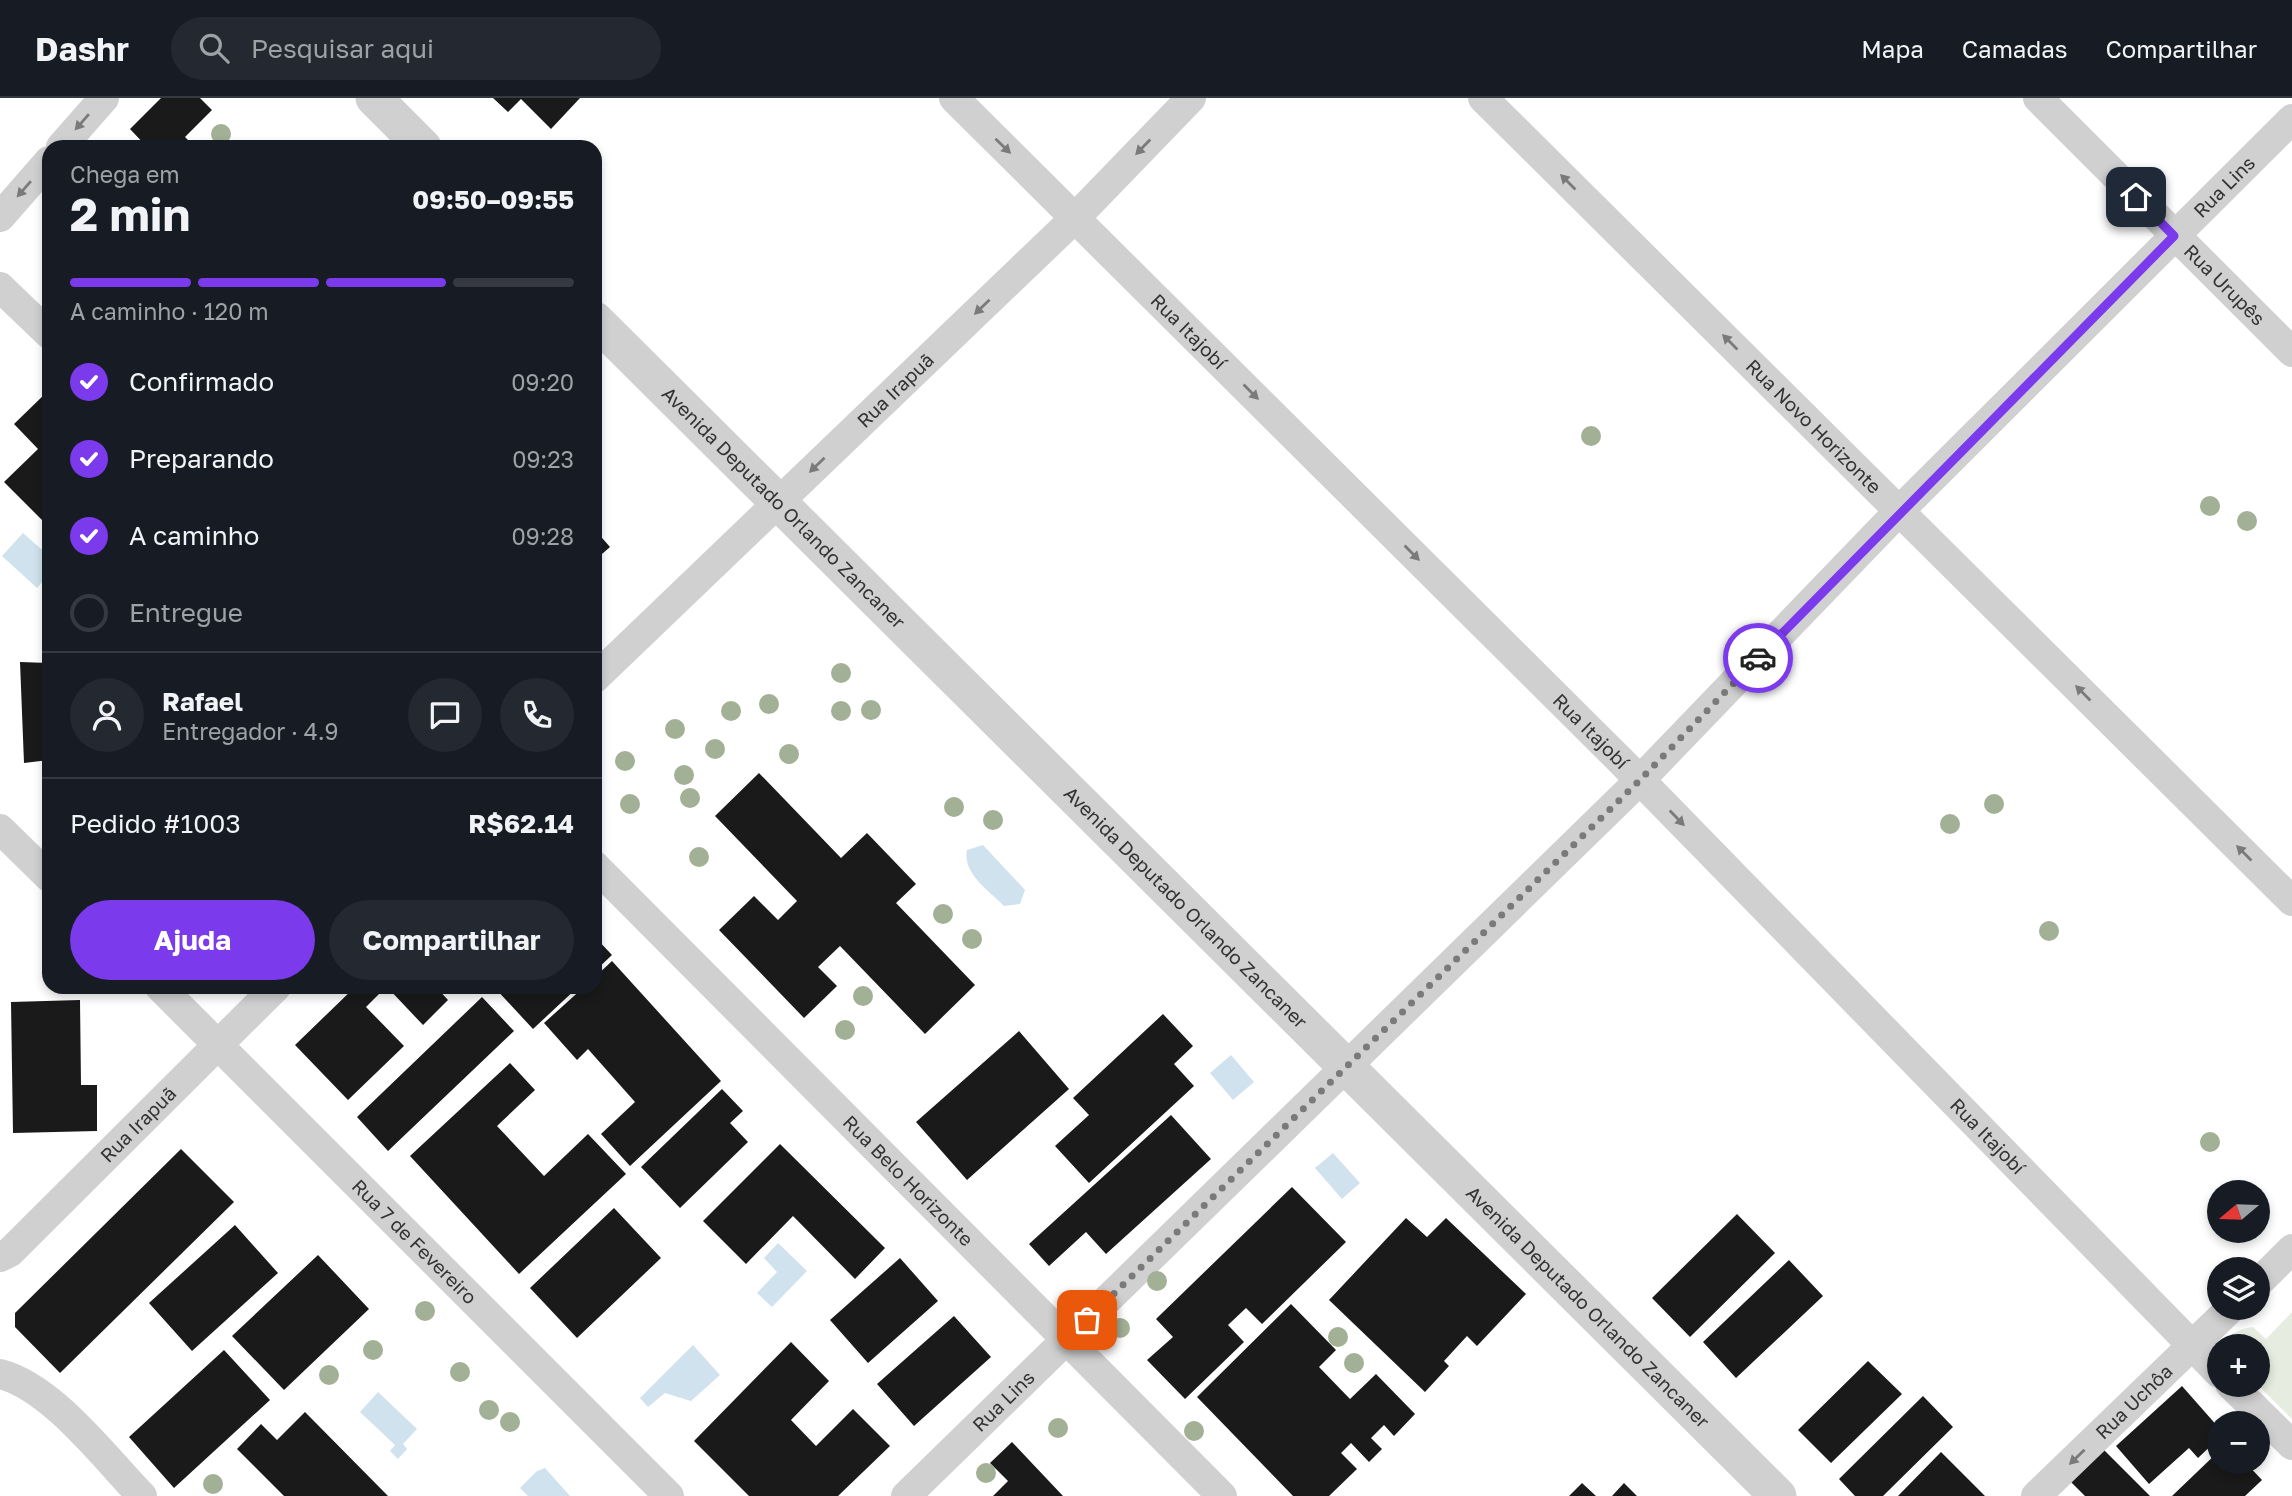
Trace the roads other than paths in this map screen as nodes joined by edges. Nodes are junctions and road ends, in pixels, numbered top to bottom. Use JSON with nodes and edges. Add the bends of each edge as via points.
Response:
{"nodes":[{"id":1,"x":104,"y":98,"type":"edge"},
{"id":2,"x":374,"y":98,"type":"edge"},
{"id":3,"x":954,"y":98,"type":"edge"},
{"id":4,"x":1191,"y":98,"type":"edge"},
{"id":5,"x":1483,"y":98,"type":"edge"},
{"id":6,"x":2038,"y":98,"type":"edge"},
{"id":7,"x":2292,"y":119,"type":"edge"},
{"id":8,"x":67,"y":140,"type":"edge"},
{"id":9,"x":416,"y":140,"type":"edge"},
{"id":10,"x":42,"y":168,"type":"edge"},
{"id":11,"x":0,"y":217,"type":"edge"},
{"id":12,"x":1076,"y":217,"type":"junction"},
{"id":13,"x":2174,"y":236,"type":"junction"},
{"id":14,"x":0,"y":287,"type":"edge"},
{"id":15,"x":42,"y":327,"type":"edge"},
{"id":16,"x":602,"y":327,"type":"edge"},
{"id":17,"x":2292,"y":352,"type":"edge"},
{"id":18,"x":778,"y":503,"type":"junction"},
{"id":19,"x":1900,"y":510,"type":"junction"},
{"id":20,"x":602,"y":671,"type":"edge"},
{"id":21,"x":1640,"y":780,"type":"junction"},
{"id":22,"x":0,"y":829,"type":"edge"},
{"id":23,"x":42,"y":870,"type":"edge"},
{"id":24,"x":602,"y":873,"type":"edge"},
{"id":25,"x":2292,"y":901,"type":"edge"},
{"id":26,"x":167,"y":994,"type":"edge"},
{"id":27,"x":269,"y":994,"type":"edge"},
{"id":28,"x":218,"y":1044,"type":"junction"},
{"id":29,"x":1348,"y":1067,"type":"junction"},
{"id":30,"x":2292,"y":1249,"type":"edge"},
{"id":31,"x":0,"y":1257,"type":"edge"},
{"id":32,"x":2270,"y":1271,"type":"edge"},
{"id":33,"x":2219,"y":1320,"type":"edge"},
{"id":34,"x":1067,"y":1339,"type":"junction"},
{"id":35,"x":2192,"y":1346,"type":"junction"},
{"id":36,"x":2207,"y":1361,"type":"edge"},
{"id":37,"x":0,"y":1374,"type":"edge"},
{"id":38,"x":2243,"y":1397,"type":"edge"},
{"id":39,"x":2292,"y":1445,"type":"edge"},
{"id":40,"x":142,"y":1496,"type":"edge"},
{"id":41,"x":668,"y":1496,"type":"edge"},
{"id":42,"x":906,"y":1496,"type":"edge"},
{"id":43,"x":1222,"y":1496,"type":"edge"},
{"id":44,"x":1778,"y":1496,"type":"edge"},
{"id":45,"x":2036,"y":1496,"type":"edge"}],
"edges":[{"from":1,"to":8,"type":"street","one_way":true},
{"from":2,"to":9,"type":"street"},
{"from":3,"to":12,"type":"street","name":"Rua Itajobí","one_way":true},
{"from":4,"to":12,"type":"street","name":"Rua Irapuã","one_way":true},
{"from":19,"to":5,"type":"street","name":"Rua Novo Horizonte","one_way":true},
{"from":6,"to":13,"type":"street","name":"Rua Urupês"},
{"from":7,"to":13,"type":"street","name":"Rua Lins"},
{"from":10,"to":11,"type":"street","one_way":true},
{"from":12,"to":18,"type":"street","name":"Rua Irapuã","one_way":true},
{"from":12,"to":21,"type":"street","name":"Rua Itajobí","one_way":true},
{"from":13,"to":17,"type":"street","name":"Rua Urupês"},
{"from":13,"to":19,"type":"street","name":"Rua Lins"},
{"from":14,"to":15,"type":"street"},
{"from":16,"to":18,"type":"street","name":"Avenida Deputado Orlando Zancaner"},
{"from":18,"to":20,"type":"street","name":"Rua Irapuã"},
{"from":18,"to":29,"type":"street","name":"Avenida Deputado Orlando Zancaner"},
{"from":19,"to":21,"type":"street","name":"Rua Lins"},
{"from":25,"to":19,"type":"street","name":"Rua Novo Horizonte","one_way":true},
{"from":21,"to":29,"type":"street","name":"Rua Lins"},
{"from":21,"to":35,"type":"street","name":"Rua Itajobí","one_way":true},
{"from":22,"to":23,"type":"street"},
{"from":24,"to":34,"type":"street","name":"Rua Belo Horizonte"},
{"from":26,"to":28,"type":"street","name":"Rua 7 de Fevereiro"},
{"from":27,"to":28,"type":"street","name":"Rua Irapuã"},
{"from":28,"to":31,"type":"street","name":"Rua Irapuã"},
{"from":28,"to":41,"type":"street","name":"Rua 7 de Fevereiro"},
{"from":29,"to":34,"type":"street","name":"Rua Lins"},
{"from":29,"to":44,"type":"street","name":"Avenida Deputado Orlando Zancaner"},
{"from":30,"to":32,"type":"street"},
{"from":33,"to":35,"type":"street","name":"Rua Uchôa"},
{"from":34,"to":42,"type":"street","name":"Rua Lins"},
{"from":34,"to":43,"type":"street","name":"Rua Belo Horizonte"},
{"from":35,"to":36,"type":"street","name":"Rua Itajobí"},
{"from":35,"to":45,"type":"street","name":"Rua Uchôa","one_way":true},
{"from":37,"to":40,"type":"street","via":[[15,1378],[52,1404]]},
{"from":38,"to":39,"type":"street"}]}
